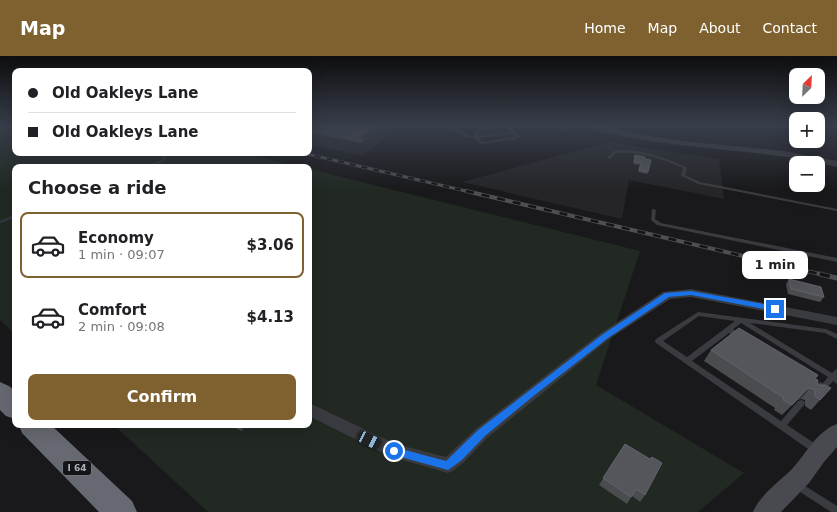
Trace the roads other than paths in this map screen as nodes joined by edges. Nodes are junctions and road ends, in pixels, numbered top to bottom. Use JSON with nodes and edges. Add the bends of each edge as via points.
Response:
{"nodes":[{"id":1,"x":729,"y":147,"type":"edge"},
{"id":2,"x":609,"y":158,"type":"dead end"},
{"id":3,"x":837,"y":164,"type":"edge"},
{"id":4,"x":654,"y":210,"type":"dead end"},
{"id":5,"x":837,"y":210,"type":"edge"},
{"id":6,"x":837,"y":260,"type":"edge"},
{"id":7,"x":739,"y":319,"type":"junction"},
{"id":8,"x":837,"y":321,"type":"edge"},
{"id":9,"x":729,"y":330,"type":"junction"},
{"id":10,"x":837,"y":337,"type":"edge"},
{"id":11,"x":741,"y":338,"type":"edge"},
{"id":12,"x":687,"y":361,"type":"junction"},
{"id":13,"x":836,"y":377,"type":"edge"},
{"id":14,"x":815,"y":385,"type":"edge"},
{"id":15,"x":0,"y":393,"type":"edge"},
{"id":16,"x":801,"y":403,"type":"edge"},
{"id":17,"x":12,"y":405,"type":"edge"},
{"id":18,"x":312,"y":410,"type":"edge"},
{"id":19,"x":781,"y":426,"type":"junction"},
{"id":20,"x":35,"y":428,"type":"edge"},
{"id":21,"x":830,"y":444,"type":"edge"},
{"id":22,"x":794,"y":482,"type":"junction"},
{"id":23,"x":837,"y":511,"type":"edge"},
{"id":24,"x":121,"y":512,"type":"edge"},
{"id":25,"x":765,"y":512,"type":"edge"}],
"edges":[{"from":1,"to":3,"type":"street","via":[[767,150]]},
{"from":2,"to":5,"type":"lane","via":[[615,152],[648,153],[685,168],[683,175],[699,182]]},
{"from":4,"to":6,"type":"lane","via":[[653,220],[665,226]]},
{"from":7,"to":9,"type":"lane"},
{"from":7,"to":10,"type":"lane","via":[[826,331]]},
{"from":7,"to":12,"type":"lane","via":[[698,314],[658,341]]},
{"from":7,"to":13,"type":"lane"},
{"from":8,"to":18,"type":"street","via":[[691,293],[667,295],[605,336],[528,395],[448,465],[394,451]]},
{"from":9,"to":11,"type":"lane"},
{"from":9,"to":12,"type":"lane"},
{"from":12,"to":19,"type":"lane"},
{"from":13,"to":14,"type":"lane","via":[[824,386]]},
{"from":15,"to":17,"type":"highway"},
{"from":16,"to":19,"type":"lane"},
{"from":19,"to":21,"type":"lane"},
{"from":20,"to":24,"type":"highway","number":"I 64"},
{"from":21,"to":22,"type":"main road"},
{"from":22,"to":23,"type":"lane"},
{"from":22,"to":25,"type":"main road"}]}
